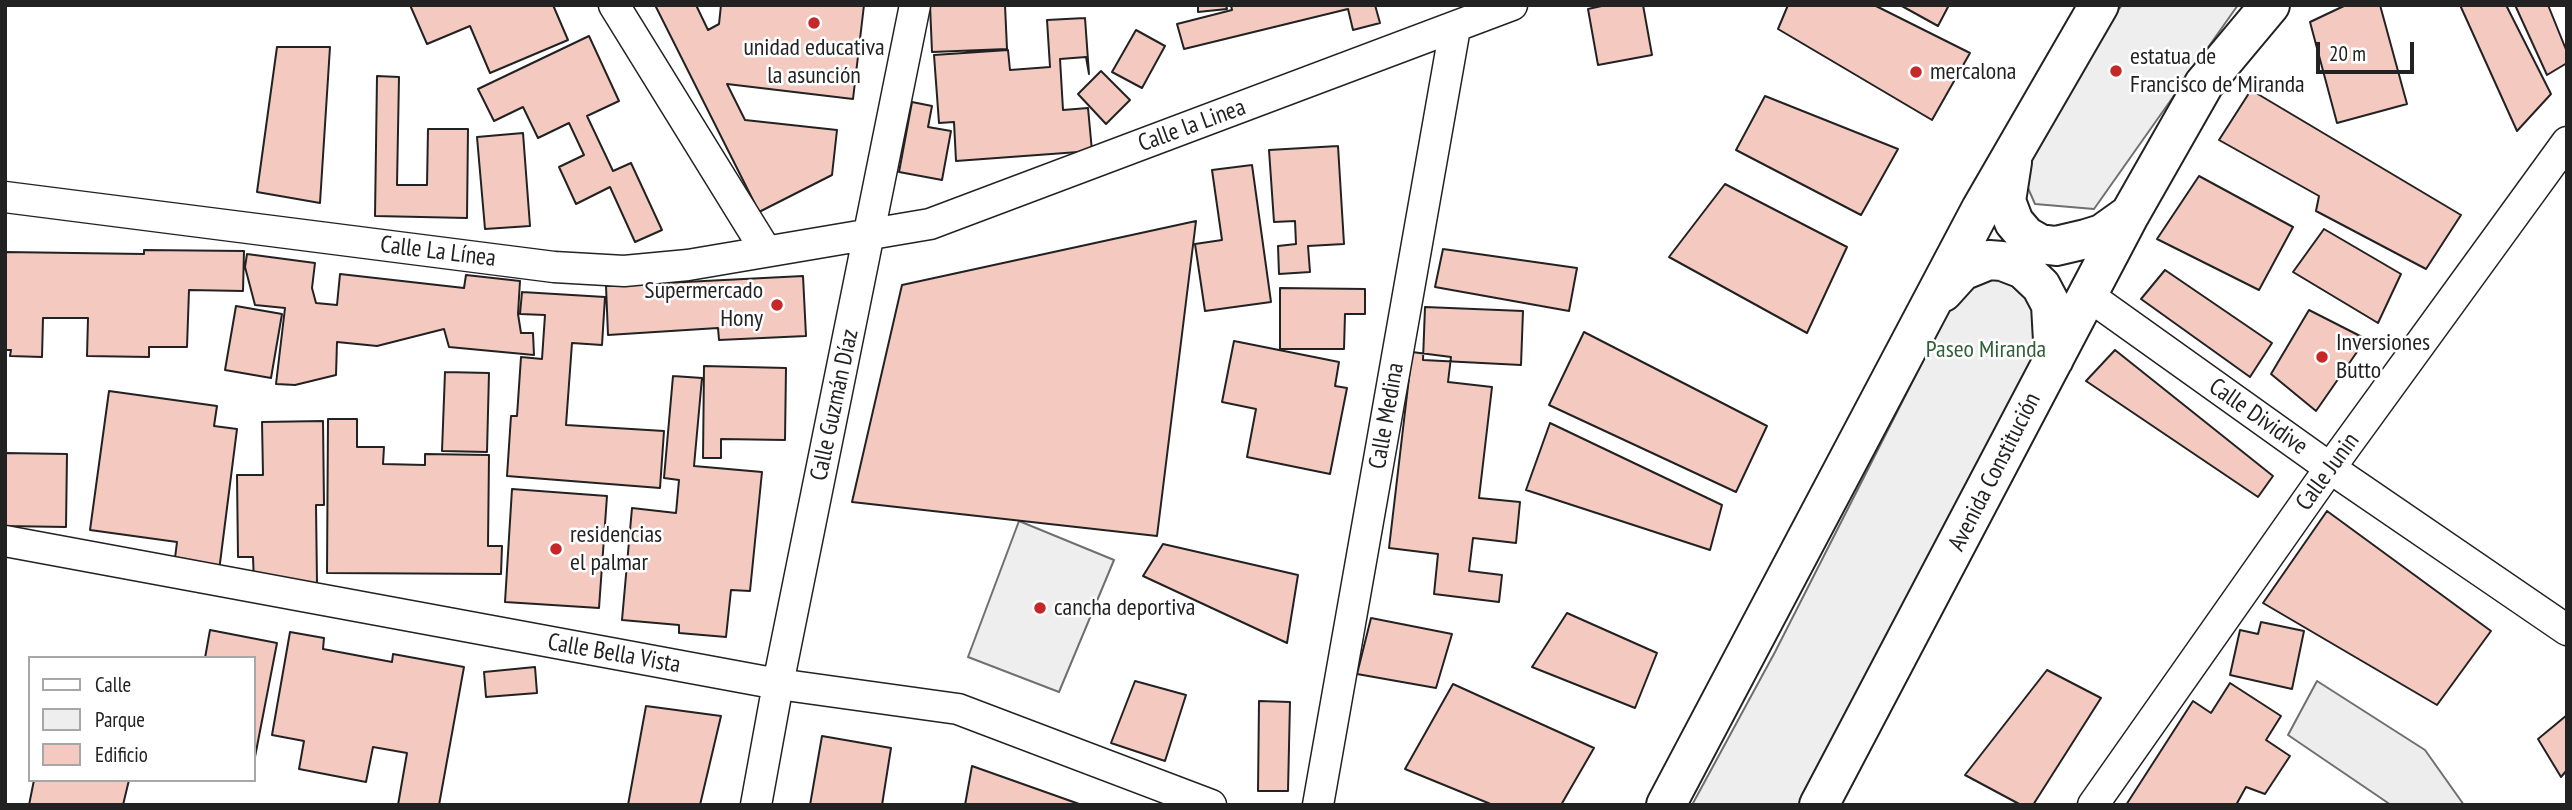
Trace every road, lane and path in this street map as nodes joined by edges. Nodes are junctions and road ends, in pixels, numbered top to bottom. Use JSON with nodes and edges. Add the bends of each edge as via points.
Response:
{"nodes":[{"id":1,"x":614,"y":5,"type":"edge"},
{"id":2,"x":915,"y":5,"type":"edge"},
{"id":3,"x":1512,"y":5,"type":"edge"},
{"id":4,"x":2099,"y":5,"type":"edge"},
{"id":5,"x":2270,"y":5,"type":"edge"},
{"id":6,"x":1455,"y":28,"type":"junction"},
{"id":7,"x":2567,"y":142,"type":"edge"},
{"id":8,"x":2013,"y":153,"type":"junction"},
{"id":9,"x":5,"y":197,"type":"edge"},
{"id":10,"x":2130,"y":214,"type":"junction"},
{"id":11,"x":870,"y":234,"type":"junction"},
{"id":12,"x":766,"y":251,"type":"junction"},
{"id":13,"x":2089,"y":296,"type":"junction"},
{"id":14,"x":1934,"y":301,"type":"junction"},
{"id":15,"x":2054,"y":359,"type":"junction"},
{"id":16,"x":2330,"y":468,"type":"junction"},
{"id":17,"x":5,"y":541,"type":"edge"},
{"id":18,"x":2567,"y":630,"type":"edge"},
{"id":19,"x":778,"y":684,"type":"junction"},
{"id":20,"x":756,"y":805,"type":"edge"},
{"id":21,"x":1211,"y":805,"type":"edge"},
{"id":22,"x":1318,"y":805,"type":"edge"},
{"id":23,"x":1666,"y":805,"type":"edge"},
{"id":24,"x":1819,"y":805,"type":"edge"},
{"id":25,"x":2093,"y":805,"type":"edge"}],
"edges":[{"from":1,"to":12,"type":"street"},
{"from":2,"to":11,"type":"street","name":"Calle Guzmán Díaz"},
{"from":3,"to":6,"type":"street","name":"Calle la Linea"},
{"from":4,"to":8,"type":"main road"},
{"from":5,"to":10,"type":"main road","name":"Avenida Constitución","via":[[2204,84]]},
{"from":6,"to":11,"type":"street","name":"Calle la Linea","via":[[930,224]]},
{"from":6,"to":22,"type":"street","name":"Calle Medina"},
{"from":7,"to":16,"type":"street","name":"Calle Junin"},
{"from":8,"to":10,"type":"main road","via":[[2006,201],[2014,222],[2040,244],[2056,246],[2102,234]]},
{"from":8,"to":14,"type":"main road"},
{"from":9,"to":12,"type":"street","name":"Calle La Línea","via":[[554,267],[624,271]]},
{"from":10,"to":13,"type":"main road","name":"Avenida Constitución"},
{"from":11,"to":12,"type":"street","name":"Calle La Línea"},
{"from":11,"to":19,"type":"street","name":"Calle Guzmán Díaz"},
{"from":13,"to":15,"type":"main road","name":"Avenida Constitución"},
{"from":13,"to":16,"type":"street","name":"Calle Dividive"},
{"from":14,"to":15,"type":"main road","via":[[1962,271],[1989,260],[2023,269],[2041,286],[2051,305]]},
{"from":14,"to":23,"type":"main road"},
{"from":15,"to":24,"type":"main road","name":"Avenida Constitución"},
{"from":16,"to":18,"type":"street","name":"Calle Dividive"},
{"from":16,"to":25,"type":"street","name":"Calle Junin"},
{"from":17,"to":19,"type":"street","name":"Calle Bella Vista"},
{"from":19,"to":20,"type":"street","name":"Calle Guzmán Díaz"},
{"from":19,"to":21,"type":"street","name":"Calle Bella Vista","via":[[958,709]]}]}
